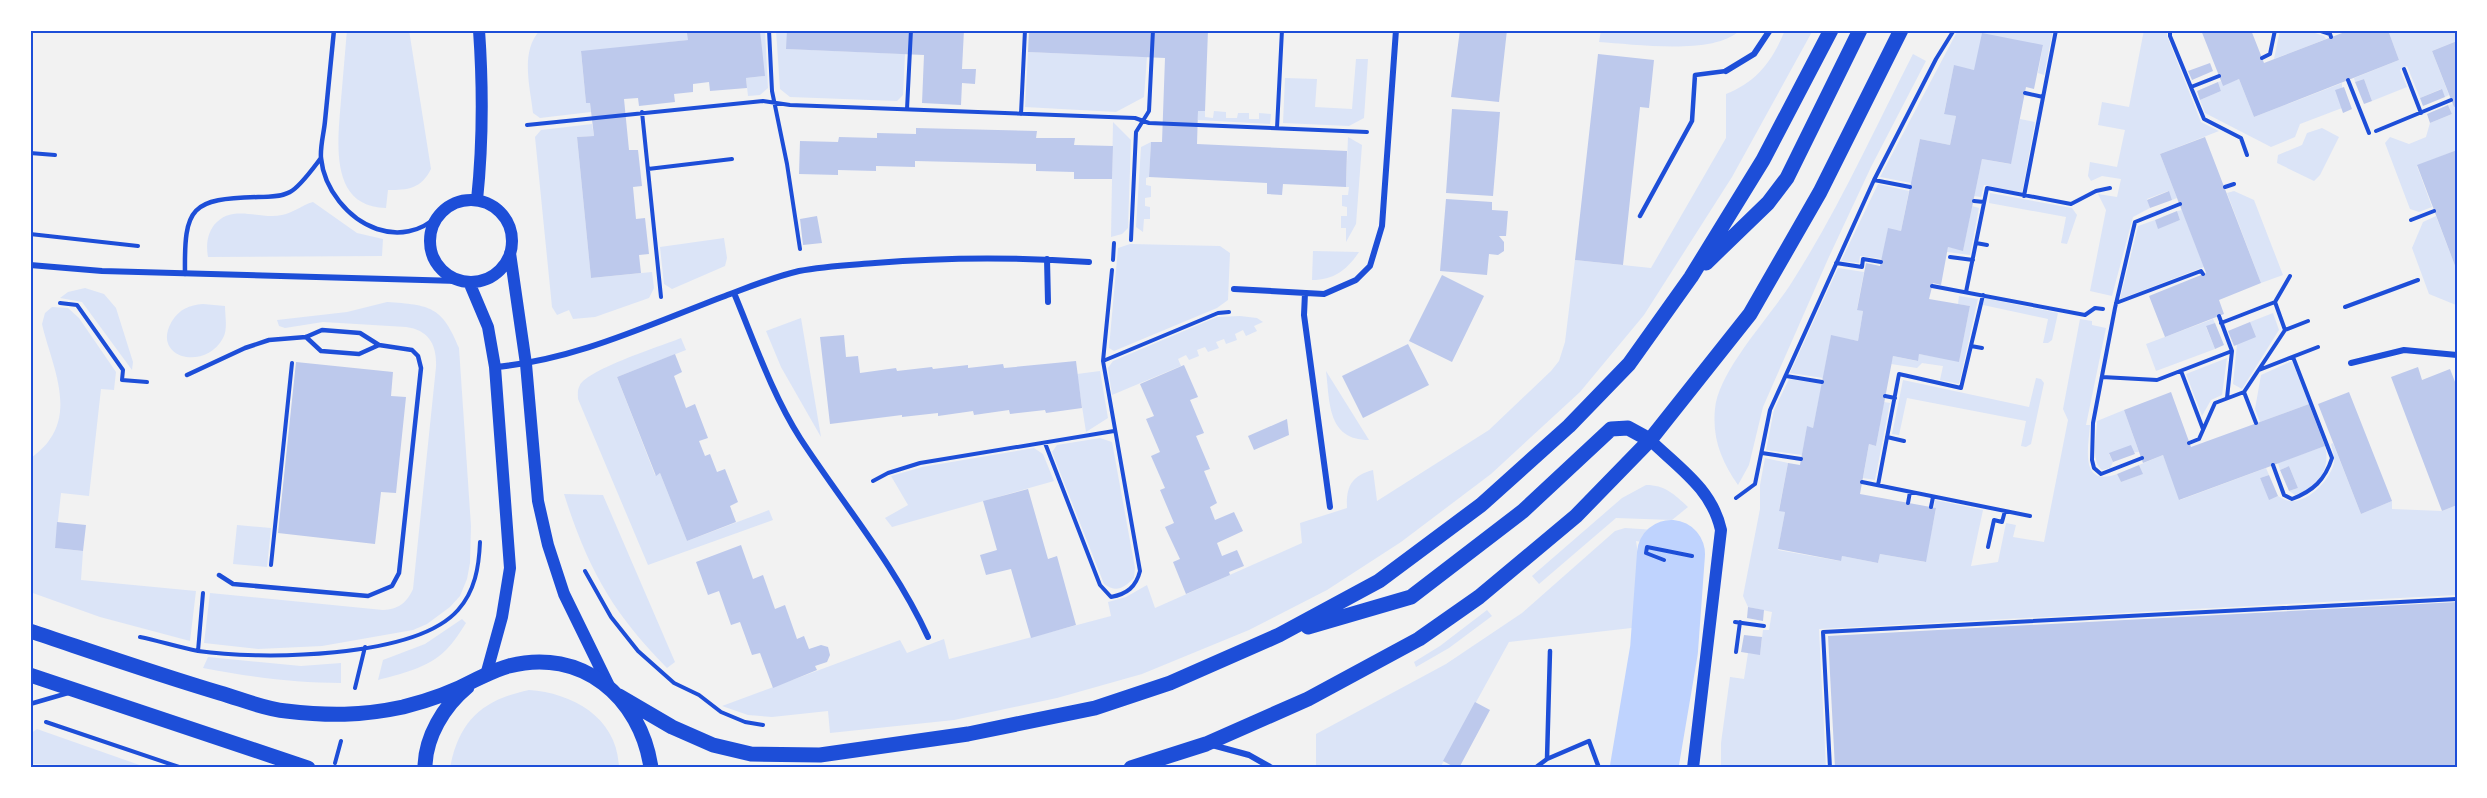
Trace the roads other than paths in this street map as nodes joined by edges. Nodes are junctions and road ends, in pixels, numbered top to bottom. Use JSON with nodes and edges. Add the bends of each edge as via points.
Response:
{"nodes":[{"id":1,"x":334,"y":30,"type":"edge"},
{"id":2,"x":479,"y":30,"type":"edge"},
{"id":3,"x":1396,"y":30,"type":"edge"},
{"id":4,"x":1770,"y":30,"type":"edge"},
{"id":5,"x":1831,"y":30,"type":"edge"},
{"id":6,"x":1860,"y":30,"type":"edge"},
{"id":7,"x":1901,"y":30,"type":"edge"},
{"id":8,"x":1726,"y":71,"type":"joint"},
{"id":9,"x":321,"y":158,"type":"junction"},
{"id":10,"x":477,"y":200,"type":"junction"},
{"id":11,"x":1640,"y":216,"type":"dead end"},
{"id":12,"x":436,"y":217,"type":"junction"},
{"id":13,"x":510,"y":253,"type":"junction"},
{"id":14,"x":1047,"y":259,"type":"junction"},
{"id":15,"x":1089,"y":262,"type":"dead end"},
{"id":16,"x":30,"y":265,"type":"edge"},
{"id":17,"x":185,"y":274,"type":"junction"},
{"id":18,"x":1693,"y":275,"type":"junction"},
{"id":19,"x":464,"y":281,"type":"junction"},
{"id":20,"x":1234,"y":289,"type":"dead end"},
{"id":21,"x":734,"y":293,"type":"junction"},
{"id":22,"x":1305,"y":293,"type":"junction"},
{"id":23,"x":1047,"y":302,"type":"dead end"},
{"id":24,"x":306,"y":338,"type":"junction"},
{"id":25,"x":379,"y":345,"type":"junction"},
{"id":26,"x":2457,"y":355,"type":"edge"},
{"id":27,"x":2351,"y":363,"type":"dead end"},
{"id":28,"x":526,"y":364,"type":"junction"},
{"id":29,"x":495,"y":367,"type":"junction"},
{"id":30,"x":187,"y":375,"type":"dead end"},
{"id":31,"x":1650,"y":440,"type":"junction"},
{"id":32,"x":1330,"y":507,"type":"dead end"},
{"id":33,"x":219,"y":575,"type":"dead end"},
{"id":34,"x":30,"y":631,"type":"edge"},
{"id":35,"x":1279,"y":635,"type":"junction"},
{"id":36,"x":928,"y":637,"type":"dead end"},
{"id":37,"x":1550,"y":651,"type":"dead end"},
{"id":38,"x":30,"y":675,"type":"edge"},
{"id":39,"x":480,"y":678,"type":"junction"},
{"id":40,"x":73,"y":691,"type":"junction"},
{"id":41,"x":614,"y":692,"type":"junction"},
{"id":42,"x":30,"y":704,"type":"edge"},
{"id":43,"x":1206,"y":744,"type":"junction"},
{"id":44,"x":1547,"y":759,"type":"junction"},
{"id":45,"x":308,"y":768,"type":"edge"},
{"id":46,"x":425,"y":768,"type":"edge"},
{"id":47,"x":651,"y":768,"type":"edge"},
{"id":48,"x":1131,"y":768,"type":"edge"},
{"id":49,"x":1272,"y":768,"type":"edge"},
{"id":50,"x":1535,"y":768,"type":"edge"},
{"id":51,"x":1599,"y":768,"type":"edge"},
{"id":52,"x":1693,"y":768,"type":"edge"}],
"edges":[{"from":1,"to":9,"type":"lane"},
{"from":2,"to":10,"type":"main road","via":[[482,155]]},
{"from":3,"to":22,"type":"street","via":[[1382,226],[1370,266],[1341,288],[1324,294]]},
{"from":4,"to":8,"type":"street","via":[[1754,54]]},
{"from":5,"to":18,"type":"main road","via":[[1763,160]]},
{"from":6,"to":18,"type":"main road","via":[[1787,178],[1768,203]]},
{"from":7,"to":31,"type":"main road","via":[[1820,192],[1750,314]]},
{"from":8,"to":11,"type":"lane","via":[[1695,75],[1692,121]]},
{"from":9,"to":12,"type":"lane","via":[[342,206],[370,227],[397,233],[428,226]]},
{"from":9,"to":17,"type":"lane","via":[[291,192],[273,197],[214,200],[199,207],[188,222]]},
{"from":10,"to":12,"type":"main road","via":[[450,204]]},
{"from":10,"to":13,"type":"main road","via":[[497,208],[507,221],[512,236]]},
{"from":12,"to":19,"type":"main road","via":[[429,239],[432,257],[437,266]]},
{"from":13,"to":19,"type":"main road","via":[[498,273],[487,279]]},
{"from":13,"to":28,"type":"main road"},
{"from":14,"to":15,"type":"street"},
{"from":14,"to":21,"type":"street","via":[[925,259],[846,264],[798,272]]},
{"from":14,"to":23,"type":"street"},
{"from":16,"to":17,"type":"street"},
{"from":17,"to":19,"type":"street"},
{"from":18,"to":35,"type":"main road","via":[[1629,364],[1569,426],[1481,505],[1379,581]]},
{"from":19,"to":29,"type":"main road","via":[[488,327]]},
{"from":20,"to":22,"type":"street"},
{"from":21,"to":28,"type":"street","via":[[581,351]]},
{"from":21,"to":36,"type":"street","via":[[799,436],[896,576]]},
{"from":22,"to":32,"type":"street","via":[[1304,315]]},
{"from":24,"to":25,"type":"lane","via":[[322,330],[360,333]]},
{"from":24,"to":25,"type":"lane","via":[[321,351],[340,353],[359,354]]},
{"from":24,"to":30,"type":"lane","via":[[269,340]]},
{"from":25,"to":33,"type":"lane","via":[[412,350],[421,368],[399,573],[392,586],[368,596],[233,585]]},
{"from":26,"to":27,"type":"street","via":[[2404,350]]},
{"from":28,"to":29,"type":"street"},
{"from":28,"to":41,"type":"main road","via":[[534,477],[548,545],[571,612]]},
{"from":29,"to":39,"type":"main road","via":[[510,568],[502,617]]},
{"from":31,"to":35,"type":"main road","via":[[1628,428],[1611,429],[1523,511],[1411,597]]},
{"from":31,"to":43,"type":"main road","via":[[1576,516],[1479,597],[1419,639],[1308,699]]},
{"from":31,"to":52,"type":"main road","via":[[1704,492],[1717,512],[1721,530]]},
{"from":34,"to":39,"type":"main road","via":[[282,711],[348,716],[404,706]]},
{"from":35,"to":41,"type":"main road","via":[[1170,683],[1095,708],[969,734],[820,755],[750,754],[713,745],[672,728]]},
{"from":37,"to":44,"type":"lane"},
{"from":38,"to":40,"type":"main road"},
{"from":39,"to":41,"type":"main road","via":[[508,666],[546,662],[586,672]]},
{"from":39,"to":46,"type":"main road","via":[[446,709],[431,736]]},
{"from":40,"to":42,"type":"lane"},
{"from":40,"to":45,"type":"main road"},
{"from":41,"to":47,"type":"main road","via":[[637,720]]},
{"from":43,"to":48,"type":"main road"},
{"from":43,"to":49,"type":"street","via":[[1249,755]]},
{"from":44,"to":50,"type":"lane"},
{"from":44,"to":51,"type":"lane","via":[[1589,741]]}]}
